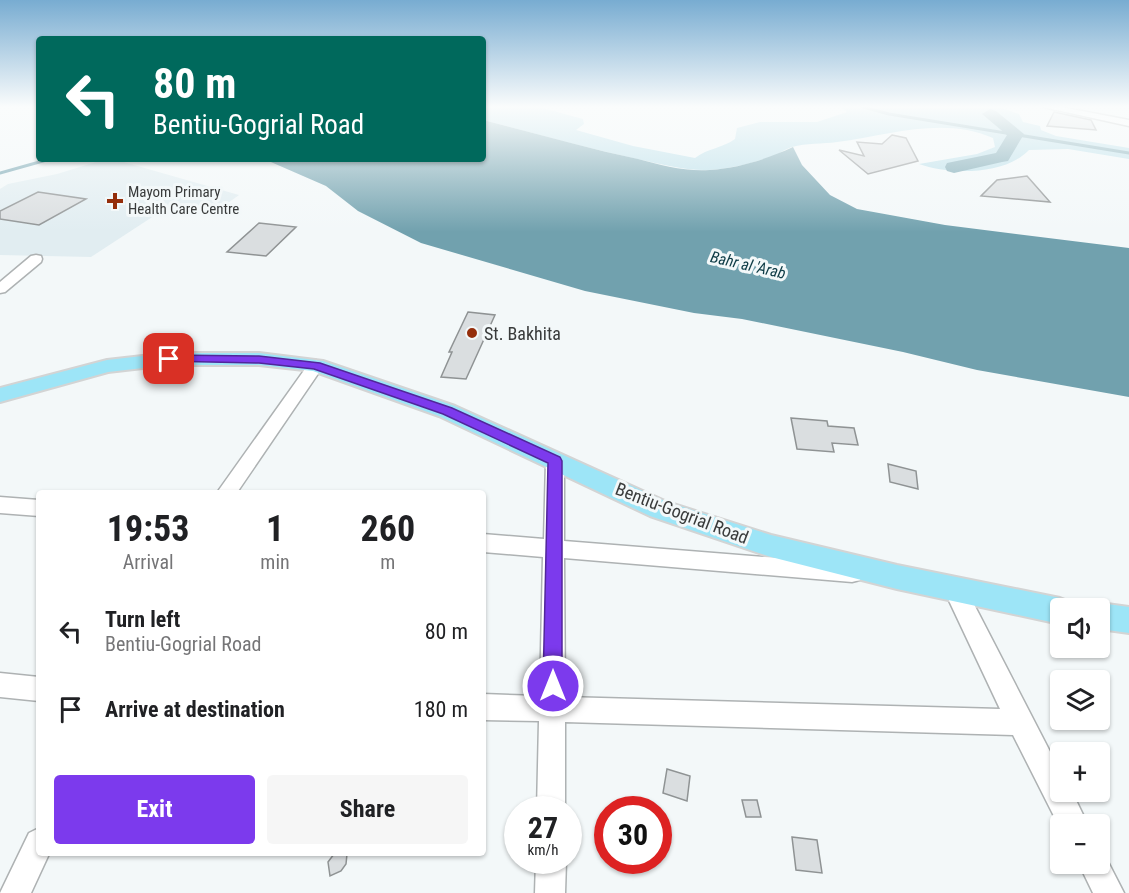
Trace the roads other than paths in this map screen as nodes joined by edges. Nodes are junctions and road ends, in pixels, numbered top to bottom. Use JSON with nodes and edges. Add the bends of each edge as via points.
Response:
{"nodes":[{"id":1,"x":36,"y":259,"type":"dead end"},
{"id":2,"x":0,"y":289,"type":"edge"},
{"id":3,"x":316,"y":365,"type":"junction"},
{"id":4,"x":1,"y":395,"type":"edge"},
{"id":5,"x":555,"y":461,"type":"junction"},
{"id":6,"x":228,"y":490,"type":"edge"},
{"id":7,"x":0,"y":505,"type":"edge"},
{"id":8,"x":36,"y":508,"type":"edge"},
{"id":9,"x":486,"y":543,"type":"edge"},
{"id":10,"x":554,"y":549,"type":"junction"},
{"id":11,"x":897,"y":577,"type":"junction"},
{"id":12,"x":955,"y":590,"type":"junction"},
{"id":13,"x":1050,"y":609,"type":"edge"},
{"id":14,"x":1110,"y":617,"type":"edge"},
{"id":15,"x":1129,"y":620,"type":"edge"},
{"id":16,"x":0,"y":685,"type":"edge"},
{"id":17,"x":36,"y":689,"type":"edge"},
{"id":18,"x":486,"y":707,"type":"edge"},
{"id":19,"x":552,"y":709,"type":"junction"},
{"id":20,"x":1020,"y":722,"type":"junction"},
{"id":21,"x":551,"y":796,"type":"edge"},
{"id":22,"x":1068,"y":814,"type":"edge"},
{"id":23,"x":36,"y":849,"type":"edge"},
{"id":24,"x":551,"y":874,"type":"edge"},
{"id":25,"x":1099,"y":874,"type":"edge"},
{"id":26,"x":15,"y":893,"type":"edge"},
{"id":27,"x":550,"y":893,"type":"edge"},
{"id":28,"x":1109,"y":893,"type":"edge"}],
"edges":[{"from":1,"to":2,"type":"street"},
{"from":3,"to":4,"type":"main road","name":"Bentiu-Gogrial Road","via":[[259,359],[169,359],[107,366]]},
{"from":3,"to":5,"type":"main road","name":"Bentiu-Gogrial Road","via":[[447,411]]},
{"from":3,"to":6,"type":"street"},
{"from":5,"to":10,"type":"street"},
{"from":5,"to":11,"type":"main road","name":"Bentiu-Gogrial Road","via":[[660,509],[771,546]]},
{"from":7,"to":8,"type":"street"},
{"from":9,"to":10,"type":"street"},
{"from":10,"to":11,"type":"street"},
{"from":10,"to":19,"type":"street"},
{"from":11,"to":12,"type":"main road","name":"Bentiu-Gogrial Road"},
{"from":12,"to":13,"type":"main road","name":"Bentiu-Gogrial Road"},
{"from":12,"to":20,"type":"street"},
{"from":14,"to":15,"type":"main road"},
{"from":16,"to":17,"type":"street"},
{"from":18,"to":19,"type":"street"},
{"from":19,"to":20,"type":"street"},
{"from":19,"to":21,"type":"street"},
{"from":20,"to":22,"type":"street"},
{"from":23,"to":26,"type":"street"},
{"from":24,"to":27,"type":"street"},
{"from":25,"to":28,"type":"street"}]}
